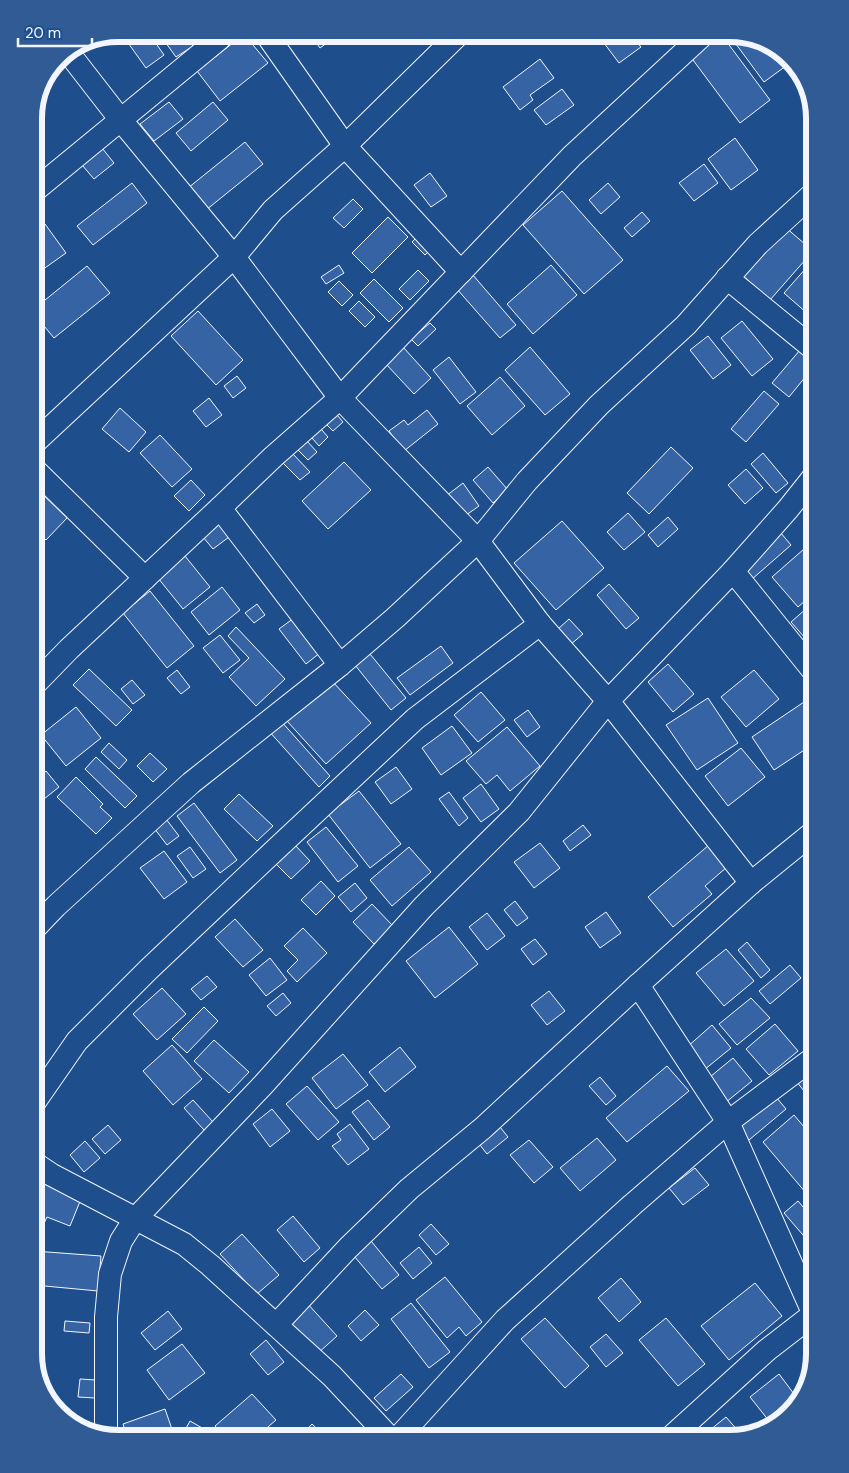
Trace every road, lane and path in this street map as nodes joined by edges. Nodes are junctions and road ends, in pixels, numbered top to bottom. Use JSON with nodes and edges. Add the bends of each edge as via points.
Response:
{"nodes":[{"id":1,"x":215,"y":42,"type":"edge"},
{"id":2,"x":272,"y":42,"type":"edge"},
{"id":3,"x":450,"y":43,"type":"edge"},
{"id":4,"x":694,"y":43,"type":"edge"},
{"id":5,"x":73,"y":58,"type":"edge"},
{"id":6,"x":120,"y":119,"type":"junction"},
{"id":7,"x":345,"y":146,"type":"junction"},
{"id":8,"x":43,"y":184,"type":"edge"},
{"id":9,"x":806,"y":200,"type":"edge"},
{"id":10,"x":234,"y":257,"type":"junction"},
{"id":11,"x":461,"y":272,"type":"junction"},
{"id":12,"x":727,"y":278,"type":"junction"},
{"id":13,"x":806,"y":343,"type":"edge"},
{"id":14,"x":340,"y":398,"type":"junction"},
{"id":15,"x":43,"y":434,"type":"edge"},
{"id":16,"x":43,"y":478,"type":"edge"},
{"id":17,"x":806,"y":486,"type":"edge"},
{"id":18,"x":220,"y":508,"type":"junction"},
{"id":19,"x":478,"y":541,"type":"junction"},
{"id":20,"x":733,"y":571,"type":"junction"},
{"id":21,"x":145,"y":578,"type":"junction"},
{"id":22,"x":540,"y":624,"type":"junction"},
{"id":23,"x":806,"y":662,"type":"edge"},
{"id":24,"x":340,"y":665,"type":"junction"},
{"id":25,"x":43,"y":676,"type":"edge"},
{"id":26,"x":608,"y":701,"type":"junction"},
{"id":27,"x":806,"y":838,"type":"edge"},
{"id":28,"x":751,"y":884,"type":"junction"},
{"id":29,"x":42,"y":920,"type":"edge"},
{"id":30,"x":638,"y":984,"type":"junction"},
{"id":31,"x":806,"y":1064,"type":"edge"},
{"id":32,"x":42,"y":1091,"type":"edge"},
{"id":33,"x":728,"y":1122,"type":"junction"},
{"id":34,"x":42,"y":1168,"type":"edge"},
{"id":35,"x":135,"y":1219,"type":"junction"},
{"id":36,"x":806,"y":1295,"type":"edge"},
{"id":37,"x":806,"y":1322,"type":"edge"},
{"id":38,"x":276,"y":1324,"type":"junction"},
{"id":39,"x":106,"y":1429,"type":"edge"},
{"id":40,"x":383,"y":1430,"type":"edge"},
{"id":41,"x":405,"y":1430,"type":"edge"},
{"id":42,"x":679,"y":1430,"type":"edge"}],
"edges":[{"from":1,"to":6,"type":"street"},
{"from":2,"to":7,"type":"street"},
{"from":3,"to":7,"type":"street"},
{"from":4,"to":11,"type":"street","via":[[572,156]]},
{"from":5,"to":6,"type":"street"},
{"from":6,"to":8,"type":"street"},
{"from":6,"to":10,"type":"street"},
{"from":7,"to":10,"type":"street","via":[[273,210]]},
{"from":7,"to":11,"type":"street"},
{"from":9,"to":12,"type":"street"},
{"from":10,"to":14,"type":"street"},
{"from":10,"to":15,"type":"street"},
{"from":11,"to":14,"type":"street"},
{"from":12,"to":13,"type":"street"},
{"from":12,"to":19,"type":"street","via":[[686,325],[599,405],[527,481]]},
{"from":14,"to":18,"type":"street"},
{"from":14,"to":19,"type":"street"},
{"from":16,"to":21,"type":"street"},
{"from":17,"to":20,"type":"street"},
{"from":18,"to":21,"type":"street"},
{"from":18,"to":24,"type":"street"},
{"from":19,"to":22,"type":"street"},
{"from":19,"to":24,"type":"street"},
{"from":20,"to":23,"type":"street"},
{"from":20,"to":26,"type":"street"},
{"from":21,"to":25,"type":"street"},
{"from":22,"to":26,"type":"street"},
{"from":22,"to":32,"type":"street","via":[[415,719],[77,1041]]},
{"from":24,"to":29,"type":"street","via":[[191,783]]},
{"from":26,"to":28,"type":"street"},
{"from":26,"to":35,"type":"street","via":[[519,812],[424,906],[264,1085]]},
{"from":27,"to":28,"type":"street"},
{"from":28,"to":30,"type":"street"},
{"from":30,"to":33,"type":"street"},
{"from":30,"to":38,"type":"street","via":[[483,1128],[409,1189]]},
{"from":31,"to":33,"type":"street"},
{"from":33,"to":36,"type":"street"},
{"from":33,"to":41,"type":"street","via":[[505,1320]]},
{"from":34,"to":35,"type":"street"},
{"from":35,"to":38,"type":"street","via":[[184,1244]]},
{"from":35,"to":39,"type":"street","via":[[120,1241],[110,1274],[106,1317]]},
{"from":37,"to":42,"type":"street","via":[[768,1350]]},
{"from":38,"to":40,"type":"street","via":[[332,1376]]}]}
